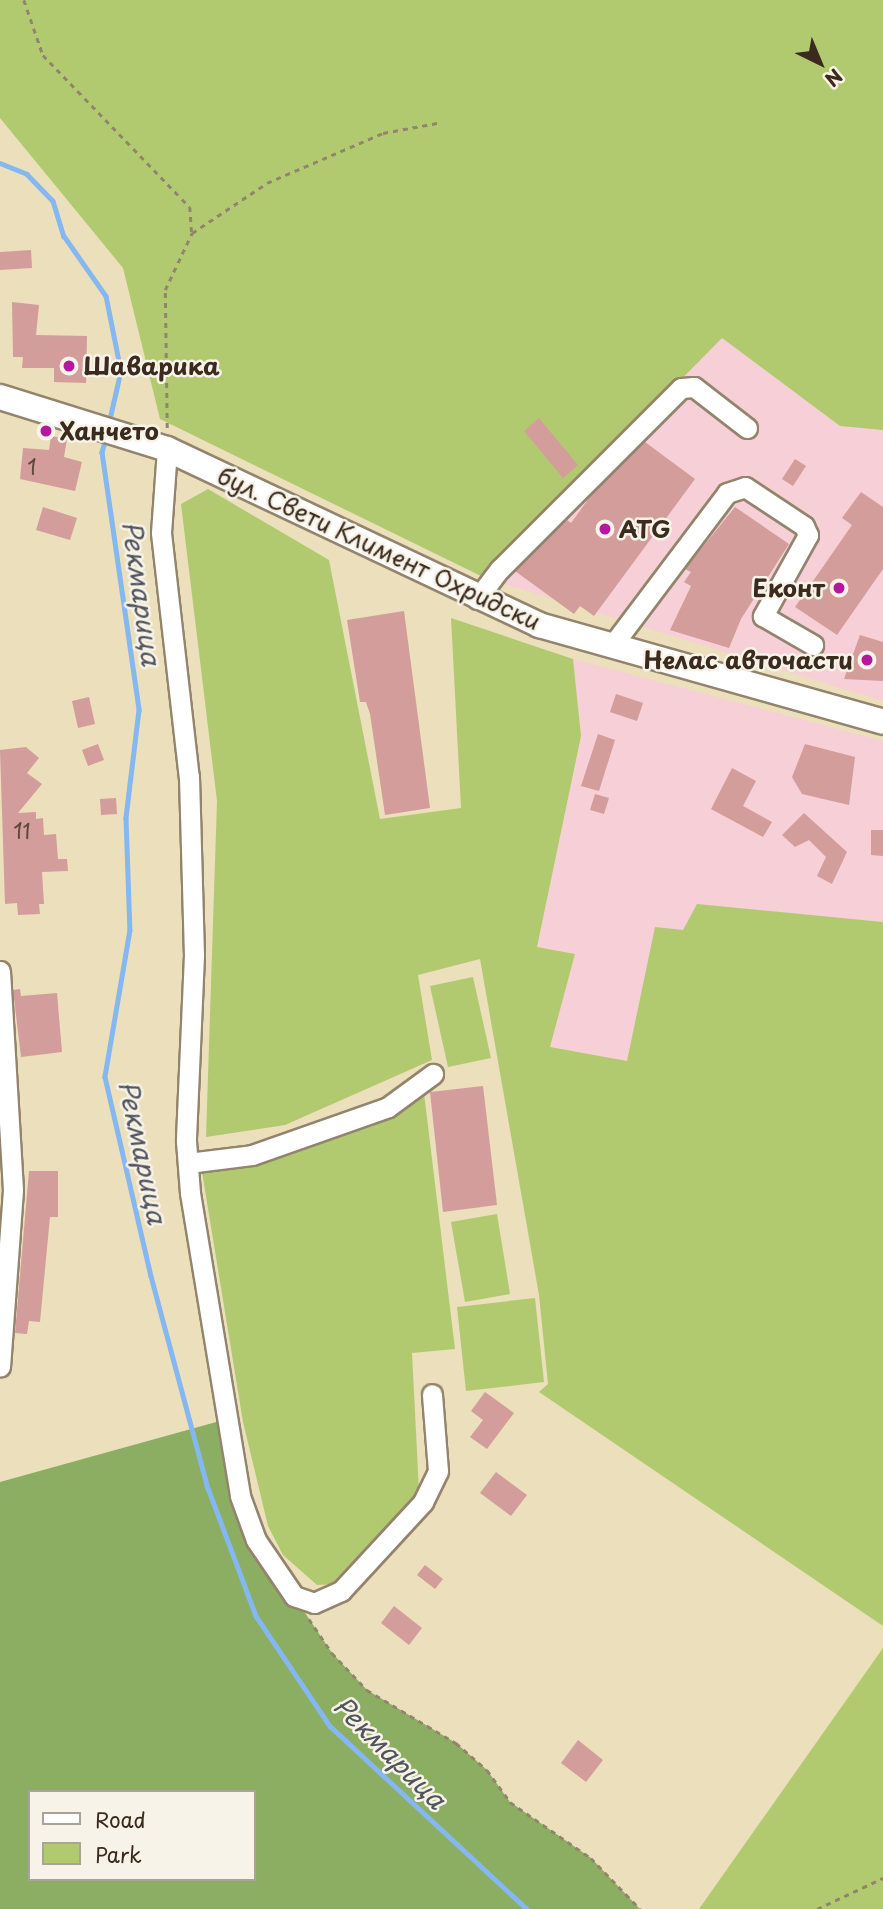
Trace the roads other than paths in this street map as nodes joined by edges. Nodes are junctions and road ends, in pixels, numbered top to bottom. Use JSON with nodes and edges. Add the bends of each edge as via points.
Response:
{"nodes":[{"id":1,"x":0,"y":398,"type":"edge"},
{"id":2,"x":747,"y":428,"type":"dead end"},
{"id":3,"x":161,"y":447,"type":"junction"},
{"id":4,"x":477,"y":599,"type":"junction"},
{"id":5,"x":813,"y":645,"type":"dead end"},
{"id":6,"x":611,"y":647,"type":"junction"},
{"id":7,"x":883,"y":722,"type":"edge"},
{"id":8,"x":0,"y":971,"type":"edge"},
{"id":9,"x":433,"y":1074,"type":"dead end"},
{"id":10,"x":188,"y":1163,"type":"junction"},
{"id":11,"x":0,"y":1367,"type":"edge"},
{"id":12,"x":432,"y":1394,"type":"dead end"}],
"edges":[{"from":1,"to":3,"type":"main road","name":"бул. Свети Климент Охридски"},
{"from":2,"to":4,"type":"street","via":[[694,387],[681,388],[500,569]]},
{"from":3,"to":4,"type":"main road","name":"бул. Свети Климент Охридски"},
{"from":3,"to":10,"type":"street","via":[[161,533],[189,777],[194,956]]},
{"from":4,"to":6,"type":"main road","name":"бул. Свети Климент Охридски","via":[[539,625]]},
{"from":5,"to":6,"type":"street","via":[[763,616],[808,535],[804,526],[745,487],[727,493]]},
{"from":6,"to":7,"type":"main road","name":"бул. Свети Климент Охридски"},
{"from":8,"to":11,"type":"street","via":[[13,1191]]},
{"from":9,"to":10,"type":"street","via":[[376,1111],[252,1155]]},
{"from":10,"to":12,"type":"street","via":[[240,1496],[256,1540],[294,1596],[314,1603],[341,1591],[423,1502],[438,1471]]}]}
